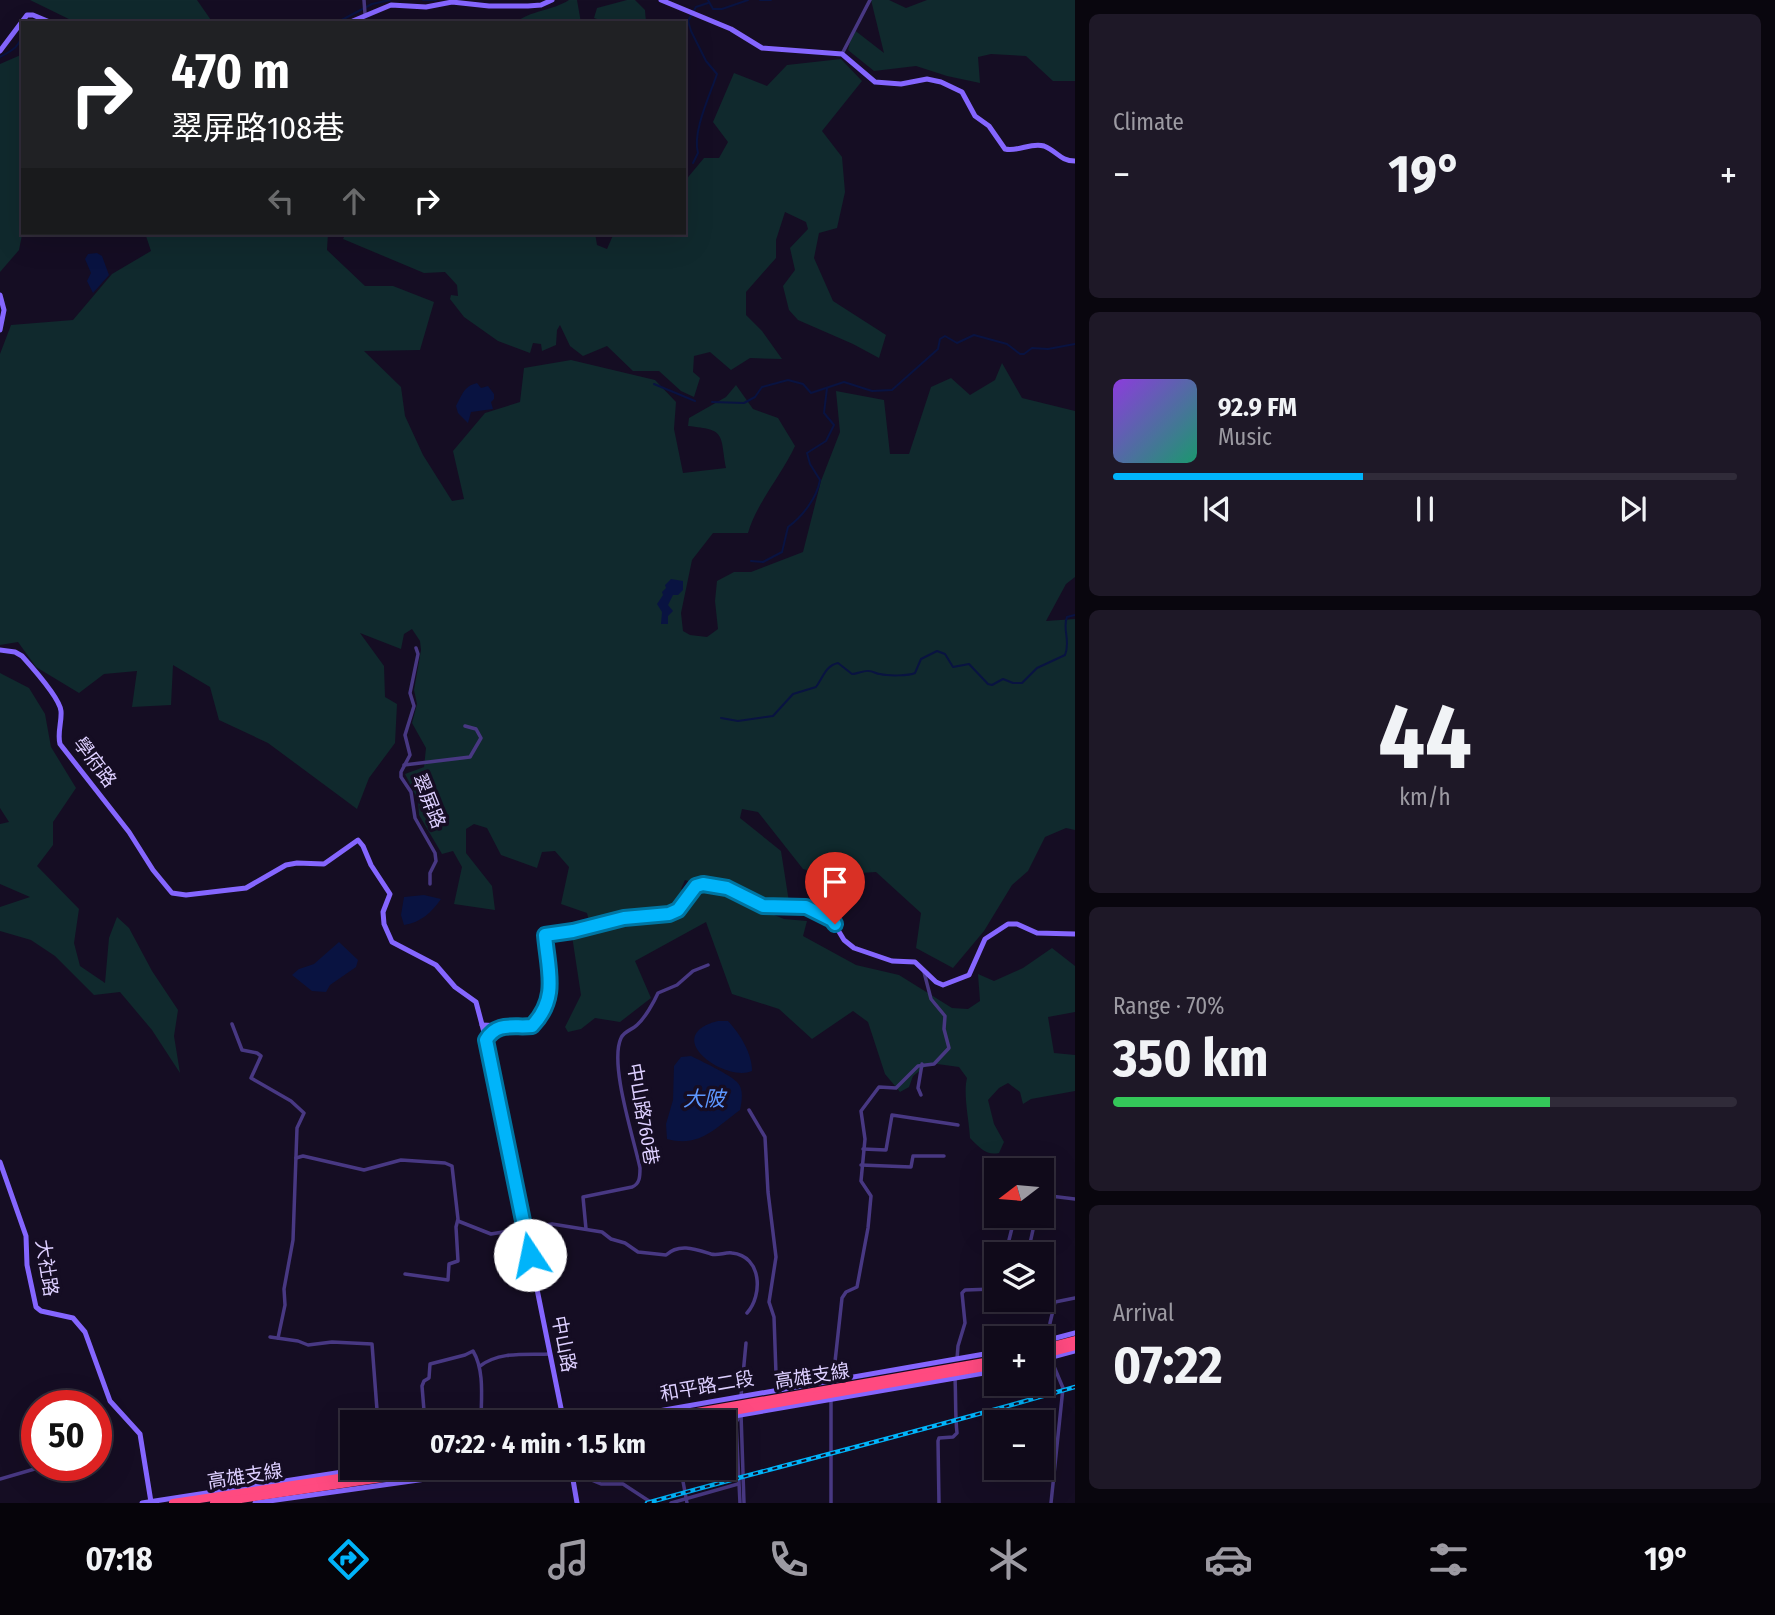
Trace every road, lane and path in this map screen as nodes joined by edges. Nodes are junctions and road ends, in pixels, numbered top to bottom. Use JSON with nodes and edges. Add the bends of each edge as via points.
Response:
{"nodes":[{"id":1,"x":364,"y":0,"type":"edge"},
{"id":2,"x":552,"y":0,"type":"edge"},
{"id":3,"x":661,"y":0,"type":"edge"},
{"id":4,"x":870,"y":0,"type":"edge"},
{"id":5,"x":365,"y":14,"type":"junction"},
{"id":6,"x":22,"y":21,"type":"edge"},
{"id":7,"x":47,"y":21,"type":"edge"},
{"id":8,"x":352,"y":21,"type":"edge"},
{"id":9,"x":21,"y":22,"type":"edge"},
{"id":10,"x":0,"y":51,"type":"edge"},
{"id":11,"x":842,"y":54,"type":"junction"},
{"id":12,"x":1075,"y":161,"type":"edge"},
{"id":13,"x":0,"y":295,"type":"edge"},
{"id":14,"x":0,"y":330,"type":"edge"},
{"id":15,"x":416,"y":648,"type":"dead end"},
{"id":16,"x":0,"y":650,"type":"edge"},
{"id":17,"x":465,"y":726,"type":"dead end"},
{"id":18,"x":404,"y":765,"type":"junction"},
{"id":19,"x":430,"y":884,"type":"dead end"},
{"id":20,"x":1075,"y":934,"type":"edge"},
{"id":21,"x":708,"y":965,"type":"dead end"},
{"id":22,"x":927,"y":971,"type":"junction"},
{"id":23,"x":232,"y":1024,"type":"dead end"},
{"id":24,"x":482,"y":1025,"type":"junction"},
{"id":25,"x":501,"y":1026,"type":"junction"},
{"id":26,"x":486,"y":1040,"type":"junction"},
{"id":27,"x":922,"y":1064,"type":"junction"},
{"id":28,"x":921,"y":1095,"type":"dead end"},
{"id":29,"x":749,"y":1110,"type":"dead end"},
{"id":30,"x":958,"y":1125,"type":"dead end"},
{"id":31,"x":863,"y":1149,"type":"junction"},
{"id":32,"x":944,"y":1156,"type":"dead end"},
{"id":33,"x":296,"y":1158,"type":"junction"},
{"id":34,"x":0,"y":1163,"type":"edge"},
{"id":35,"x":861,"y":1165,"type":"junction"},
{"id":36,"x":1054,"y":1198,"type":"edge"},
{"id":37,"x":1075,"y":1199,"type":"edge"},
{"id":38,"x":458,"y":1221,"type":"junction"},
{"id":39,"x":525,"y":1228,"type":"junction"},
{"id":40,"x":586,"y":1229,"type":"junction"},
{"id":41,"x":405,"y":1274,"type":"dead end"},
{"id":42,"x":984,"y":1289,"type":"edge"},
{"id":43,"x":1075,"y":1298,"type":"edge"},
{"id":44,"x":747,"y":1313,"type":"dead end"},
{"id":45,"x":1050,"y":1326,"type":"edge"},
{"id":46,"x":1075,"y":1333,"type":"edge"},
{"id":47,"x":270,"y":1337,"type":"dead end"},
{"id":48,"x":278,"y":1338,"type":"junction"},
{"id":49,"x":1054,"y":1339,"type":"edge"},
{"id":50,"x":1075,"y":1340,"type":"edge"},
{"id":51,"x":746,"y":1343,"type":"dead end"},
{"id":52,"x":1054,"y":1346,"type":"edge"},
{"id":53,"x":1075,"y":1349,"type":"edge"},
{"id":54,"x":550,"y":1354,"type":"junction"},
{"id":55,"x":984,"y":1354,"type":"edge"},
{"id":56,"x":1054,"y":1355,"type":"edge"},
{"id":57,"x":1054,"y":1357,"type":"edge"},
{"id":58,"x":957,"y":1359,"type":"junction"},
{"id":59,"x":984,"y":1362,"type":"edge"},
{"id":60,"x":1054,"y":1366,"type":"edge"},
{"id":61,"x":480,"y":1367,"type":"junction"},
{"id":62,"x":984,"y":1367,"type":"edge"},
{"id":63,"x":984,"y":1373,"type":"edge"},
{"id":64,"x":955,"y":1378,"type":"junction"},
{"id":65,"x":832,"y":1380,"type":"junction"},
{"id":66,"x":784,"y":1389,"type":"junction"},
{"id":67,"x":741,"y":1396,"type":"junction"},
{"id":68,"x":831,"y":1400,"type":"junction"},
{"id":69,"x":377,"y":1410,"type":"edge"},
{"id":70,"x":424,"y":1410,"type":"edge"},
{"id":71,"x":481,"y":1410,"type":"edge"},
{"id":72,"x":561,"y":1410,"type":"edge"},
{"id":73,"x":666,"y":1410,"type":"edge"},
{"id":74,"x":709,"y":1410,"type":"edge"},
{"id":75,"x":736,"y":1411,"type":"edge"},
{"id":76,"x":741,"y":1415,"type":"junction"},
{"id":77,"x":736,"y":1416,"type":"edge"},
{"id":78,"x":340,"y":1472,"type":"edge"},
{"id":79,"x":21,"y":1473,"type":"edge"},
{"id":80,"x":340,"y":1478,"type":"edge"},
{"id":81,"x":0,"y":1479,"type":"edge"},
{"id":82,"x":369,"y":1480,"type":"edge"},
{"id":83,"x":383,"y":1480,"type":"edge"},
{"id":84,"x":416,"y":1480,"type":"edge"},
{"id":85,"x":573,"y":1480,"type":"edge"},
{"id":86,"x":592,"y":1480,"type":"edge"},
{"id":87,"x":683,"y":1480,"type":"edge"},
{"id":88,"x":384,"y":1484,"type":"junction"},
{"id":89,"x":738,"y":1484,"type":"junction"},
{"id":90,"x":686,"y":1501,"type":"edge"},
{"id":91,"x":151,"y":1502,"type":"edge"},
{"id":92,"x":142,"y":1503,"type":"edge"},
{"id":93,"x":173,"y":1503,"type":"edge"},
{"id":94,"x":214,"y":1503,"type":"edge"},
{"id":95,"x":256,"y":1503,"type":"edge"},
{"id":96,"x":577,"y":1503,"type":"edge"},
{"id":97,"x":652,"y":1503,"type":"edge"},
{"id":98,"x":671,"y":1503,"type":"edge"},
{"id":99,"x":742,"y":1503,"type":"edge"},
{"id":100,"x":831,"y":1503,"type":"edge"},
{"id":101,"x":939,"y":1503,"type":"edge"},
{"id":102,"x":1051,"y":1503,"type":"edge"}],
"edges":[{"from":1,"to":5,"type":"street"},
{"from":2,"to":5,"type":"street","via":[[528,6],[390,5]]},
{"from":3,"to":11,"type":"street","via":[[738,32],[762,48]]},
{"from":4,"to":11,"type":"street"},
{"from":5,"to":8,"type":"street"},
{"from":6,"to":7,"type":"street","via":[[33,15]]},
{"from":9,"to":10,"type":"street"},
{"from":11,"to":12,"type":"street","via":[[875,82],[933,79],[957,89],[1005,149],[1044,146]]},
{"from":13,"to":14,"type":"street","via":[[4,310]]},
{"from":15,"to":18,"type":"street","name":"翠屏路","via":[[410,693],[414,706],[405,734],[410,755]]},
{"from":16,"to":24,"type":"street","name":"學府路","via":[[22,656],[57,701],[60,744],[172,893],[180,896],[246,888],[292,863],[324,864],[358,840],[390,894],[383,918],[392,942],[439,967],[475,1002]]},
{"from":17,"to":18,"type":"street","via":[[476,729],[481,738],[470,757]]},
{"from":18,"to":19,"type":"street","name":"翠屏路","via":[[401,778],[411,792],[415,818],[436,858]]},
{"from":20,"to":22,"type":"street","via":[[1037,933],[1012,923],[985,939],[967,977],[943,985]]},
{"from":21,"to":40,"type":"street","name":"中山路760巷","via":[[657,993],[653,1006],[621,1038],[622,1083],[640,1177],[635,1186],[583,1197]]},
{"from":22,"to":25,"type":"street","via":[[915,961],[891,961],[854,948],[832,920],[806,907],[763,906],[727,888],[703,884],[669,914],[616,919],[545,935],[550,995],[544,1012],[532,1026]]},
{"from":22,"to":27,"type":"street","via":[[931,999],[945,1016],[949,1048],[934,1064]]},
{"from":23,"to":33,"type":"street","via":[[242,1050],[261,1056],[251,1078],[303,1113]]},
{"from":24,"to":25,"type":"street"},
{"from":24,"to":26,"type":"street","name":"中山路"},
{"from":25,"to":26,"type":"street"},
{"from":26,"to":39,"type":"street","name":"中山路"},
{"from":27,"to":28,"type":"street"},
{"from":27,"to":31,"type":"street","via":[[897,1088],[878,1087],[862,1109]]},
{"from":29,"to":66,"type":"street","via":[[765,1137],[776,1257],[769,1302],[774,1317],[776,1374]]},
{"from":30,"to":31,"type":"street","via":[[892,1115],[886,1150]]},
{"from":31,"to":35,"type":"street"},
{"from":32,"to":35,"type":"street","via":[[913,1156],[911,1167]]},
{"from":33,"to":38,"type":"street","via":[[364,1170],[401,1160],[448,1163]]},
{"from":33,"to":48,"type":"street","via":[[293,1240]]},
{"from":34,"to":91,"type":"street","name":"大社路","via":[[26,1236],[36,1307],[73,1318],[85,1332],[110,1401],[140,1434]]},
{"from":35,"to":65,"type":"street","via":[[861,1181],[871,1196],[868,1228],[858,1287],[842,1298]]},
{"from":36,"to":37,"type":"street"},
{"from":38,"to":39,"type":"street","via":[[491,1234]]},
{"from":38,"to":41,"type":"street","via":[[458,1259],[449,1264],[449,1279]]},
{"from":39,"to":40,"type":"street","via":[[552,1224]]},
{"from":39,"to":54,"type":"street","name":"中山路"},
{"from":40,"to":44,"type":"street","via":[[602,1231],[638,1252],[666,1255],[674,1248],[741,1256],[757,1274],[756,1293]]},
{"from":42,"to":58,"type":"street","via":[[962,1293],[965,1322]]},
{"from":43,"to":45,"type":"street","via":[[1055,1302]]},
{"from":46,"to":49,"type":"street"},
{"from":47,"to":48,"type":"street"},
{"from":48,"to":69,"type":"street","via":[[309,1345],[372,1344]]},
{"from":50,"to":52,"type":"highway","bridge":true},
{"from":51,"to":67,"type":"street"},
{"from":53,"to":56,"type":"highway","bridge":true},
{"from":53,"to":57,"type":"street"},
{"from":54,"to":61,"type":"street","via":[[518,1353]]},
{"from":54,"to":72,"type":"street","name":"中山路"},
{"from":55,"to":58,"type":"street","name":"和平路二段"},
{"from":58,"to":65,"type":"street","name":"和平路二段"},
{"from":59,"to":74,"type":"highway","name":"高雄支線","bridge":true},
{"from":60,"to":102,"type":"street","via":[[1063,1388]]},
{"from":61,"to":70,"type":"street","via":[[473,1351],[430,1364],[429,1378],[422,1386]]},
{"from":61,"to":71,"type":"street"},
{"from":62,"to":75,"type":"highway","name":"高雄支線","bridge":true},
{"from":63,"to":64,"type":"street","name":"和平路二段"},
{"from":64,"to":68,"type":"street","name":"和平路二段"},
{"from":64,"to":101,"type":"street","via":[[957,1433],[938,1439]]},
{"from":65,"to":66,"type":"street","name":"和平路二段"},
{"from":65,"to":68,"type":"street"},
{"from":66,"to":67,"type":"street","name":"和平路二段"},
{"from":67,"to":73,"type":"street","name":"和平路二段"},
{"from":67,"to":76,"type":"street"},
{"from":68,"to":76,"type":"street","name":"和平路二段"},
{"from":68,"to":100,"type":"street"},
{"from":76,"to":77,"type":"street","name":"和平路二段"},
{"from":76,"to":89,"type":"street","via":[[736,1422]]},
{"from":76,"to":99,"type":"street"},
{"from":78,"to":91,"type":"street"},
{"from":79,"to":81,"type":"street"},
{"from":80,"to":93,"type":"highway","name":"高雄支線","bridge":true},
{"from":82,"to":94,"type":"highway","name":"高雄支線","bridge":true},
{"from":83,"to":88,"type":"street"},
{"from":84,"to":88,"type":"street"},
{"from":85,"to":96,"type":"street"},
{"from":86,"to":97,"type":"street","via":[[624,1484]]},
{"from":87,"to":90,"type":"street"},
{"from":88,"to":95,"type":"street"},
{"from":89,"to":90,"type":"street"},
{"from":89,"to":99,"type":"street"},
{"from":90,"to":98,"type":"street"},
{"from":91,"to":92,"type":"street"}]}
